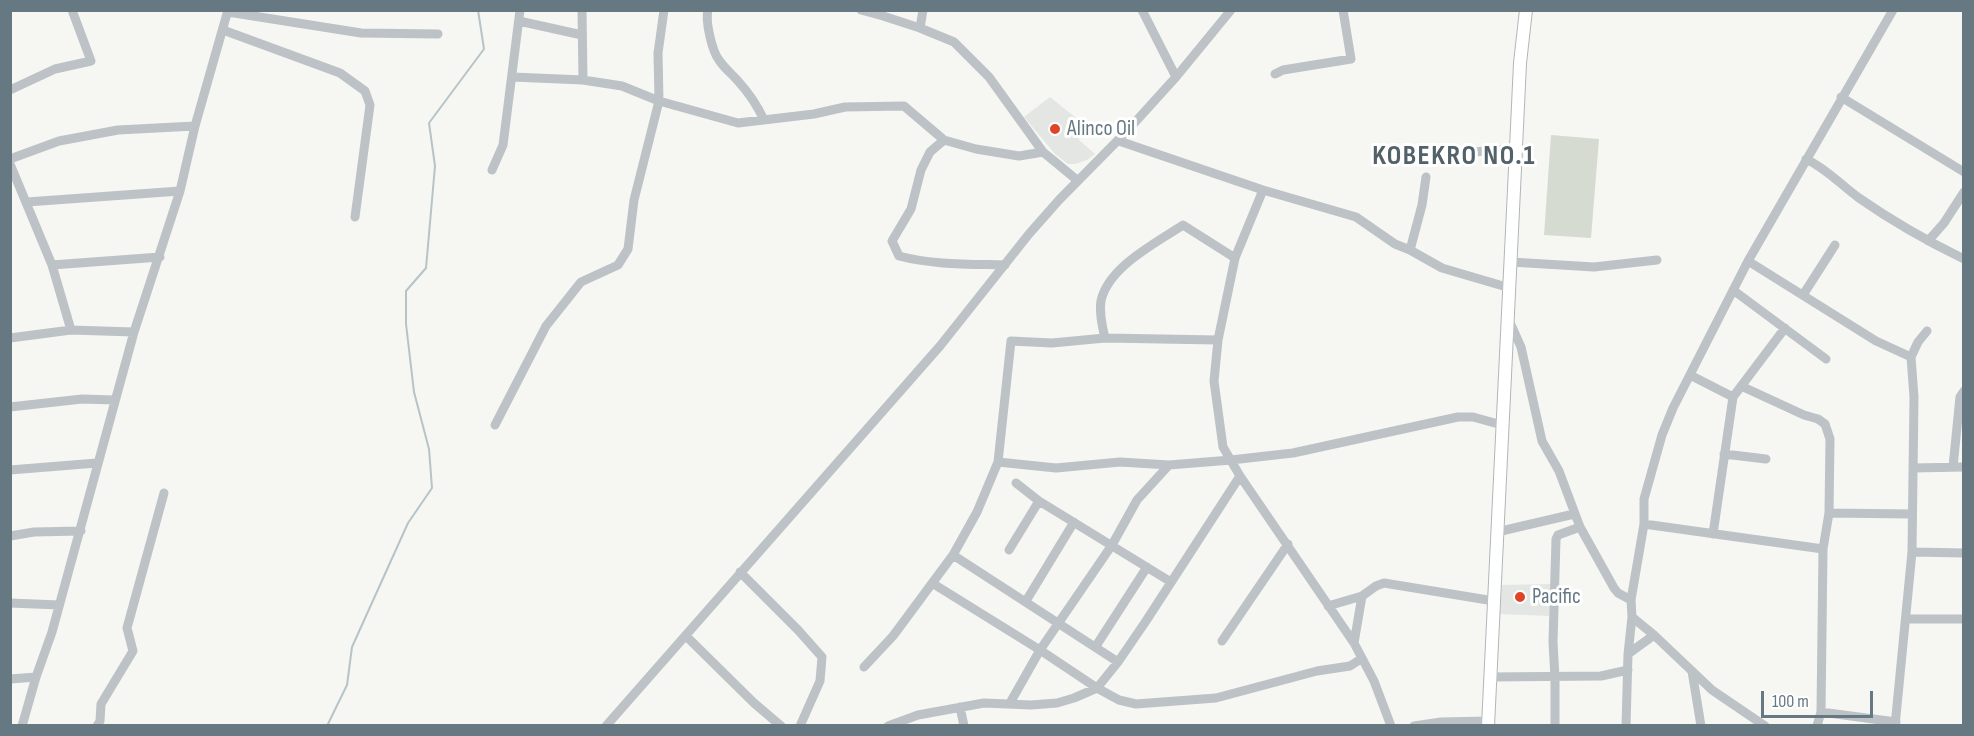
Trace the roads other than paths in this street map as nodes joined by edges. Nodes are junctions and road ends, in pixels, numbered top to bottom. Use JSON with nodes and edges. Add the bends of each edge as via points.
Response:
{"nodes":[{"id":1,"x":72,"y":10,"type":"edge"},
{"id":2,"x":520,"y":10,"type":"edge"},
{"id":3,"x":582,"y":10,"type":"edge"},
{"id":4,"x":664,"y":10,"type":"edge"},
{"id":5,"x":708,"y":10,"type":"edge"},
{"id":6,"x":861,"y":10,"type":"edge"},
{"id":7,"x":922,"y":10,"type":"edge"},
{"id":8,"x":1142,"y":10,"type":"edge"},
{"id":9,"x":1231,"y":10,"type":"edge"},
{"id":10,"x":1343,"y":10,"type":"edge"},
{"id":11,"x":1526,"y":10,"type":"edge"},
{"id":12,"x":1893,"y":10,"type":"edge"},
{"id":13,"x":228,"y":11,"type":"edge"},
{"id":14,"x":519,"y":21,"type":"junction"},
{"id":15,"x":920,"y":28,"type":"junction"},
{"id":16,"x":223,"y":30,"type":"junction"},
{"id":17,"x":438,"y":34,"type":"dead end"},
{"id":18,"x":582,"y":35,"type":"junction"},
{"id":19,"x":1275,"y":74,"type":"dead end"},
{"id":20,"x":512,"y":77,"type":"junction"},
{"id":21,"x":1176,"y":77,"type":"junction"},
{"id":22,"x":584,"y":80,"type":"junction"},
{"id":23,"x":10,"y":90,"type":"edge"},
{"id":24,"x":1841,"y":97,"type":"junction"},
{"id":25,"x":659,"y":101,"type":"junction"},
{"id":26,"x":764,"y":120,"type":"junction"},
{"id":27,"x":195,"y":126,"type":"junction"},
{"id":28,"x":944,"y":140,"type":"junction"},
{"id":29,"x":1119,"y":141,"type":"junction"},
{"id":30,"x":1515,"y":148,"type":"junction"},
{"id":31,"x":1044,"y":152,"type":"junction"},
{"id":32,"x":1464,"y":153,"type":"dead end"},
{"id":33,"x":1806,"y":159,"type":"junction"},
{"id":34,"x":10,"y":161,"type":"edge"},
{"id":35,"x":492,"y":170,"type":"dead end"},
{"id":36,"x":1964,"y":172,"type":"edge"},
{"id":37,"x":1426,"y":177,"type":"dead end"},
{"id":38,"x":1077,"y":180,"type":"junction"},
{"id":39,"x":1263,"y":190,"type":"junction"},
{"id":40,"x":180,"y":191,"type":"junction"},
{"id":41,"x":1964,"y":192,"type":"edge"},
{"id":42,"x":27,"y":202,"type":"junction"},
{"id":43,"x":355,"y":216,"type":"dead end"},
{"id":44,"x":1928,"y":241,"type":"junction"},
{"id":45,"x":1835,"y":245,"type":"dead end"},
{"id":46,"x":1410,"y":250,"type":"junction"},
{"id":47,"x":160,"y":256,"type":"junction"},
{"id":48,"x":1235,"y":258,"type":"junction"},
{"id":49,"x":1964,"y":259,"type":"edge"},
{"id":50,"x":1657,"y":260,"type":"dead end"},
{"id":51,"x":1748,"y":261,"type":"junction"},
{"id":52,"x":1511,"y":262,"type":"junction"},
{"id":53,"x":52,"y":265,"type":"junction"},
{"id":54,"x":1005,"y":265,"type":"junction"},
{"id":55,"x":1510,"y":288,"type":"junction"},
{"id":56,"x":1733,"y":290,"type":"junction"},
{"id":57,"x":1803,"y":295,"type":"junction"},
{"id":58,"x":1509,"y":318,"type":"junction"},
{"id":59,"x":1785,"y":328,"type":"junction"},
{"id":60,"x":71,"y":330,"type":"junction"},
{"id":61,"x":1927,"y":331,"type":"dead end"},
{"id":62,"x":134,"y":332,"type":"junction"},
{"id":63,"x":10,"y":338,"type":"edge"},
{"id":64,"x":1105,"y":338,"type":"junction"},
{"id":65,"x":1218,"y":340,"type":"junction"},
{"id":66,"x":1911,"y":357,"type":"junction"},
{"id":67,"x":1826,"y":359,"type":"dead end"},
{"id":68,"x":1690,"y":375,"type":"junction"},
{"id":69,"x":1741,"y":386,"type":"junction"},
{"id":70,"x":1964,"y":391,"type":"edge"},
{"id":71,"x":1733,"y":397,"type":"junction"},
{"id":72,"x":115,"y":400,"type":"junction"},
{"id":73,"x":10,"y":407,"type":"edge"},
{"id":74,"x":495,"y":425,"type":"dead end"},
{"id":75,"x":1502,"y":425,"type":"junction"},
{"id":76,"x":1724,"y":454,"type":"junction"},
{"id":77,"x":1766,"y":459,"type":"dead end"},
{"id":78,"x":1231,"y":460,"type":"junction"},
{"id":79,"x":998,"y":462,"type":"junction"},
{"id":80,"x":97,"y":463,"type":"junction"},
{"id":81,"x":1169,"y":465,"type":"junction"},
{"id":82,"x":1953,"y":467,"type":"junction"},
{"id":83,"x":1964,"y":467,"type":"edge"},
{"id":84,"x":1913,"y":468,"type":"junction"},
{"id":85,"x":10,"y":470,"type":"edge"},
{"id":86,"x":1240,"y":476,"type":"junction"},
{"id":87,"x":1016,"y":483,"type":"dead end"},
{"id":88,"x":164,"y":493,"type":"dead end"},
{"id":89,"x":1039,"y":501,"type":"junction"},
{"id":90,"x":1829,"y":513,"type":"junction"},
{"id":91,"x":1574,"y":514,"type":"junction"},
{"id":92,"x":1912,"y":514,"type":"junction"},
{"id":93,"x":1074,"y":522,"type":"junction"},
{"id":94,"x":1644,"y":524,"type":"junction"},
{"id":95,"x":1580,"y":527,"type":"junction"},
{"id":96,"x":81,"y":531,"type":"junction"},
{"id":97,"x":1497,"y":532,"type":"junction"},
{"id":98,"x":1713,"y":534,"type":"junction"},
{"id":99,"x":10,"y":536,"type":"edge"},
{"id":100,"x":1288,"y":544,"type":"junction"},
{"id":101,"x":1112,"y":545,"type":"junction"},
{"id":102,"x":1823,"y":549,"type":"junction"},
{"id":103,"x":1009,"y":550,"type":"dead end"},
{"id":104,"x":1912,"y":552,"type":"junction"},
{"id":105,"x":1964,"y":553,"type":"edge"},
{"id":106,"x":953,"y":555,"type":"junction"},
{"id":107,"x":1147,"y":567,"type":"junction"},
{"id":108,"x":740,"y":572,"type":"junction"},
{"id":109,"x":1171,"y":582,"type":"junction"},
{"id":110,"x":932,"y":584,"type":"junction"},
{"id":111,"x":1362,"y":596,"type":"junction"},
{"id":112,"x":1631,"y":600,"type":"junction"},
{"id":113,"x":1026,"y":601,"type":"junction"},
{"id":114,"x":1494,"y":601,"type":"junction"},
{"id":115,"x":10,"y":603,"type":"edge"},
{"id":116,"x":59,"y":605,"type":"junction"},
{"id":117,"x":1328,"y":606,"type":"junction"},
{"id":118,"x":1632,"y":617,"type":"junction"},
{"id":119,"x":1906,"y":619,"type":"junction"},
{"id":120,"x":1964,"y":619,"type":"edge"},
{"id":121,"x":1059,"y":622,"type":"junction"},
{"id":122,"x":1654,"y":635,"type":"junction"},
{"id":123,"x":686,"y":636,"type":"junction"},
{"id":124,"x":1222,"y":640,"type":"dead end"},
{"id":125,"x":1354,"y":643,"type":"junction"},
{"id":126,"x":1096,"y":646,"type":"junction"},
{"id":127,"x":1040,"y":650,"type":"junction"},
{"id":128,"x":1628,"y":654,"type":"junction"},
{"id":129,"x":1361,"y":659,"type":"junction"},
{"id":130,"x":1118,"y":662,"type":"junction"},
{"id":131,"x":864,"y":667,"type":"dead end"},
{"id":132,"x":1628,"y":670,"type":"junction"},
{"id":133,"x":1692,"y":671,"type":"junction"},
{"id":134,"x":36,"y":677,"type":"junction"},
{"id":135,"x":1490,"y":677,"type":"junction"},
{"id":136,"x":1555,"y":678,"type":"junction"},
{"id":137,"x":10,"y":679,"type":"edge"},
{"id":138,"x":1097,"y":688,"type":"junction"},
{"id":139,"x":1010,"y":704,"type":"junction"},
{"id":140,"x":960,"y":707,"type":"junction"},
{"id":141,"x":1821,"y":712,"type":"junction"},
{"id":142,"x":1488,"y":723,"type":"edge"},
{"id":143,"x":1441,"y":724,"type":"edge"},
{"id":144,"x":1895,"y":724,"type":"edge"},
{"id":145,"x":22,"y":726,"type":"edge"},
{"id":146,"x":97,"y":726,"type":"edge"},
{"id":147,"x":606,"y":726,"type":"edge"},
{"id":148,"x":781,"y":726,"type":"edge"},
{"id":149,"x":800,"y":726,"type":"edge"},
{"id":150,"x":888,"y":726,"type":"edge"},
{"id":151,"x":964,"y":726,"type":"edge"},
{"id":152,"x":1391,"y":726,"type":"edge"},
{"id":153,"x":1414,"y":726,"type":"edge"},
{"id":154,"x":1555,"y":726,"type":"edge"},
{"id":155,"x":1626,"y":726,"type":"edge"},
{"id":156,"x":1701,"y":726,"type":"edge"},
{"id":157,"x":1765,"y":726,"type":"edge"},
{"id":158,"x":1817,"y":726,"type":"edge"}],
"edges":[{"from":1,"to":23,"type":"street","via":[[91,60],[55,69]]},
{"from":2,"to":14,"type":"street"},
{"from":3,"to":18,"type":"street"},
{"from":4,"to":25,"type":"street","via":[[658,53]]},
{"from":5,"to":26,"type":"street","via":[[709,33],[717,59],[739,82]]},
{"from":6,"to":15,"type":"street"},
{"from":7,"to":15,"type":"street"},
{"from":8,"to":21,"type":"street"},
{"from":9,"to":21,"type":"street"},
{"from":10,"to":19,"type":"street","via":[[1351,59]]},
{"from":11,"to":30,"type":"main road"},
{"from":12,"to":24,"type":"street"},
{"from":13,"to":16,"type":"street"},
{"from":13,"to":17,"type":"street","via":[[362,33]]},
{"from":14,"to":18,"type":"street"},
{"from":14,"to":20,"type":"street"},
{"from":15,"to":31,"type":"street","via":[[954,42],[969,56]]},
{"from":16,"to":27,"type":"street"},
{"from":16,"to":43,"type":"street","via":[[340,73],[365,91],[370,105]]},
{"from":18,"to":22,"type":"street"},
{"from":20,"to":22,"type":"street"},
{"from":20,"to":35,"type":"street","via":[[503,145]]},
{"from":21,"to":29,"type":"street"},
{"from":22,"to":25,"type":"street","via":[[622,86]]},
{"from":24,"to":33,"type":"street"},
{"from":24,"to":36,"type":"street"},
{"from":25,"to":26,"type":"street","via":[[738,123]]},
{"from":25,"to":74,"type":"street","via":[[634,201],[628,249],[618,265],[581,282],[546,326]]},
{"from":26,"to":28,"type":"street","via":[[845,107],[904,106]]},
{"from":27,"to":34,"type":"street","via":[[118,130],[59,141]]},
{"from":27,"to":40,"type":"street"},
{"from":28,"to":31,"type":"street","via":[[1019,156]]},
{"from":28,"to":54,"type":"street","via":[[930,152],[911,209],[892,241],[899,256]]},
{"from":29,"to":38,"type":"street"},
{"from":29,"to":39,"type":"street"},
{"from":30,"to":32,"type":"street"},
{"from":30,"to":52,"type":"main road"},
{"from":31,"to":38,"type":"street"},
{"from":33,"to":44,"type":"street"},
{"from":33,"to":51,"type":"street"},
{"from":34,"to":42,"type":"street"},
{"from":37,"to":46,"type":"street"},
{"from":38,"to":54,"type":"street"},
{"from":39,"to":46,"type":"street","via":[[1356,217]]},
{"from":39,"to":48,"type":"street"},
{"from":40,"to":42,"type":"street"},
{"from":40,"to":47,"type":"street"},
{"from":41,"to":44,"type":"street"},
{"from":42,"to":53,"type":"street"},
{"from":44,"to":49,"type":"street"},
{"from":45,"to":57,"type":"street"},
{"from":46,"to":55,"type":"street","via":[[1442,268]]},
{"from":47,"to":53,"type":"street"},
{"from":47,"to":62,"type":"street"},
{"from":48,"to":64,"type":"street","via":[[1183,225],[1109,280],[1101,301]]},
{"from":48,"to":65,"type":"street"},
{"from":50,"to":52,"type":"street","via":[[1594,267]]},
{"from":51,"to":56,"type":"street"},
{"from":51,"to":57,"type":"street"},
{"from":52,"to":55,"type":"main road"},
{"from":53,"to":60,"type":"street"},
{"from":54,"to":108,"type":"street","via":[[940,346]]},
{"from":55,"to":58,"type":"main road"},
{"from":56,"to":59,"type":"street"},
{"from":56,"to":68,"type":"street"},
{"from":57,"to":66,"type":"street","via":[[1876,341]]},
{"from":58,"to":75,"type":"main road"},
{"from":58,"to":91,"type":"street","via":[[1521,347],[1542,441],[1559,471]]},
{"from":59,"to":67,"type":"street"},
{"from":59,"to":69,"type":"street"},
{"from":60,"to":62,"type":"street"},
{"from":60,"to":63,"type":"street"},
{"from":61,"to":66,"type":"street"},
{"from":62,"to":72,"type":"street"},
{"from":64,"to":65,"type":"street"},
{"from":64,"to":79,"type":"street","via":[[1052,343],[1011,341]]},
{"from":65,"to":78,"type":"street","via":[[1215,392],[1223,447]]},
{"from":66,"to":84,"type":"street"},
{"from":68,"to":71,"type":"street"},
{"from":68,"to":94,"type":"street","via":[[1662,435],[1644,499]]},
{"from":69,"to":71,"type":"street"},
{"from":69,"to":90,"type":"street","via":[[1825,424],[1830,439]]},
{"from":70,"to":82,"type":"street","via":[[1960,397]]},
{"from":71,"to":76,"type":"street"},
{"from":72,"to":73,"type":"street","via":[[82,399]]},
{"from":72,"to":80,"type":"street"},
{"from":75,"to":78,"type":"street","via":[[1458,417],[1293,453]]},
{"from":75,"to":97,"type":"main road"},
{"from":76,"to":77,"type":"street"},
{"from":76,"to":98,"type":"street"},
{"from":78,"to":81,"type":"street"},
{"from":78,"to":86,"type":"street"},
{"from":79,"to":81,"type":"street","via":[[1056,468],[1120,462]]},
{"from":79,"to":106,"type":"street"},
{"from":80,"to":85,"type":"street"},
{"from":80,"to":96,"type":"street"},
{"from":81,"to":101,"type":"street","via":[[1137,500]]},
{"from":82,"to":83,"type":"street"},
{"from":82,"to":84,"type":"street"},
{"from":84,"to":92,"type":"street"},
{"from":86,"to":100,"type":"street"},
{"from":86,"to":109,"type":"street"},
{"from":87,"to":89,"type":"street"},
{"from":88,"to":146,"type":"street","via":[[127,628],[132,651],[102,704]]},
{"from":89,"to":93,"type":"street"},
{"from":89,"to":103,"type":"street"},
{"from":90,"to":92,"type":"street"},
{"from":90,"to":102,"type":"street"},
{"from":91,"to":95,"type":"street"},
{"from":91,"to":97,"type":"street"},
{"from":92,"to":104,"type":"street"},
{"from":93,"to":101,"type":"street"},
{"from":93,"to":113,"type":"street"},
{"from":94,"to":98,"type":"street"},
{"from":94,"to":112,"type":"street"},
{"from":95,"to":112,"type":"street","via":[[1618,594]]},
{"from":95,"to":136,"type":"street","via":[[1556,538],[1552,642]]},
{"from":96,"to":99,"type":"street"},
{"from":96,"to":116,"type":"street"},
{"from":97,"to":114,"type":"main road"},
{"from":98,"to":102,"type":"street"},
{"from":100,"to":117,"type":"street"},
{"from":100,"to":124,"type":"street"},
{"from":101,"to":107,"type":"street"},
{"from":101,"to":121,"type":"street"},
{"from":102,"to":141,"type":"street"},
{"from":104,"to":105,"type":"street"},
{"from":104,"to":119,"type":"street"},
{"from":106,"to":110,"type":"street"},
{"from":106,"to":113,"type":"street"},
{"from":107,"to":109,"type":"street"},
{"from":107,"to":126,"type":"street"},
{"from":108,"to":123,"type":"street"},
{"from":108,"to":149,"type":"street","via":[[822,657],[820,681]]},
{"from":109,"to":130,"type":"street"},
{"from":110,"to":127,"type":"street"},
{"from":110,"to":131,"type":"street"},
{"from":111,"to":114,"type":"street","via":[[1384,583]]},
{"from":111,"to":117,"type":"street"},
{"from":111,"to":125,"type":"street"},
{"from":112,"to":118,"type":"street"},
{"from":113,"to":121,"type":"street"},
{"from":114,"to":135,"type":"main road"},
{"from":115,"to":116,"type":"street"},
{"from":116,"to":134,"type":"street"},
{"from":117,"to":125,"type":"street"},
{"from":118,"to":122,"type":"street"},
{"from":118,"to":128,"type":"street"},
{"from":119,"to":120,"type":"street"},
{"from":119,"to":144,"type":"street"},
{"from":121,"to":126,"type":"street"},
{"from":121,"to":127,"type":"street"},
{"from":122,"to":128,"type":"street"},
{"from":122,"to":133,"type":"street"},
{"from":123,"to":147,"type":"street"},
{"from":123,"to":148,"type":"street"},
{"from":125,"to":129,"type":"street"},
{"from":126,"to":130,"type":"street"},
{"from":127,"to":138,"type":"street"},
{"from":127,"to":139,"type":"street"},
{"from":128,"to":132,"type":"street"},
{"from":129,"to":138,"type":"street","via":[[1350,666],[1216,698],[1136,704]]},
{"from":129,"to":152,"type":"street"},
{"from":130,"to":138,"type":"street"},
{"from":132,"to":136,"type":"street","via":[[1601,676]]},
{"from":132,"to":155,"type":"street"},
{"from":133,"to":156,"type":"street"},
{"from":133,"to":157,"type":"street","via":[[1712,690]]},
{"from":134,"to":137,"type":"street"},
{"from":134,"to":145,"type":"street"},
{"from":135,"to":136,"type":"street"},
{"from":135,"to":142,"type":"main road"},
{"from":136,"to":154,"type":"street"},
{"from":138,"to":139,"type":"street","via":[[1057,703]]},
{"from":139,"to":140,"type":"street"},
{"from":140,"to":150,"type":"street"},
{"from":140,"to":151,"type":"street"},
{"from":141,"to":144,"type":"street"},
{"from":141,"to":158,"type":"street"},
{"from":142,"to":143,"type":"street"},
{"from":143,"to":153,"type":"street"}]}
